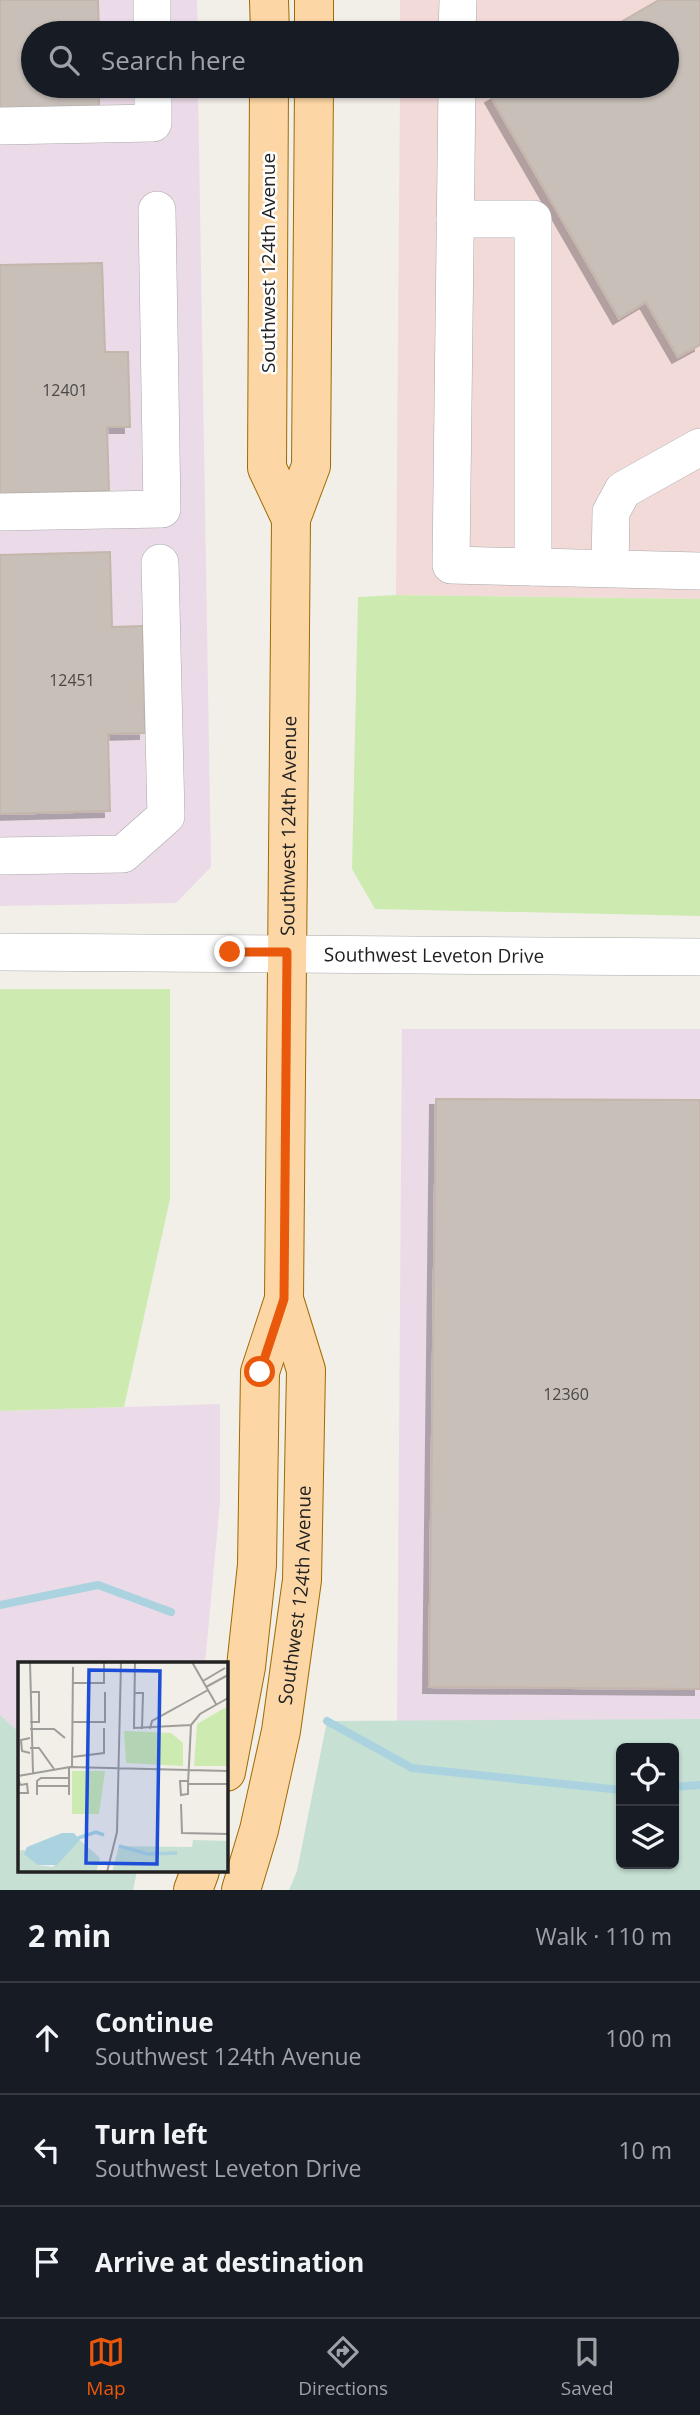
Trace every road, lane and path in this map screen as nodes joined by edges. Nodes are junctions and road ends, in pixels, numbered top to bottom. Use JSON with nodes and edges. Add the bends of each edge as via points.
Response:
{"nodes":[{"id":1,"x":152,"y":0,"type":"edge"},
{"id":2,"x":270,"y":0,"type":"edge"},
{"id":3,"x":314,"y":0,"type":"edge"},
{"id":4,"x":458,"y":0,"type":"edge"},
{"id":5,"x":152,"y":21,"type":"edge"},
{"id":6,"x":270,"y":21,"type":"edge"},
{"id":7,"x":314,"y":21,"type":"edge"},
{"id":8,"x":457,"y":21,"type":"edge"},
{"id":9,"x":153,"y":98,"type":"edge"},
{"id":10,"x":270,"y":98,"type":"edge"},
{"id":11,"x":314,"y":98,"type":"edge"},
{"id":12,"x":457,"y":98,"type":"edge"},
{"id":13,"x":0,"y":126,"type":"edge"},
{"id":14,"x":158,"y":210,"type":"dead end"},
{"id":15,"x":455,"y":219,"type":"junction"},
{"id":16,"x":700,"y":447,"type":"edge"},
{"id":17,"x":0,"y":512,"type":"edge"},
{"id":18,"x":291,"y":519,"type":"junction"},
{"id":19,"x":160,"y":563,"type":"dead end"},
{"id":20,"x":533,"y":567,"type":"junction"},
{"id":21,"x":610,"y":568,"type":"junction"},
{"id":22,"x":700,"y":570,"type":"edge"},
{"id":23,"x":0,"y":856,"type":"edge"},
{"id":24,"x":0,"y":952,"type":"edge"},
{"id":25,"x":287,"y":952,"type":"junction"},
{"id":26,"x":700,"y":957,"type":"edge"},
{"id":27,"x":284,"y":1299,"type":"junction"},
{"id":28,"x":228,"y":1762,"type":"edge"},
{"id":29,"x":200,"y":1872,"type":"edge"},
{"id":30,"x":193,"y":1890,"type":"edge"},
{"id":31,"x":241,"y":1890,"type":"edge"}],
"edges":[{"from":1,"to":5,"type":"street"},
{"from":2,"to":6,"type":"main road"},
{"from":3,"to":7,"type":"main road"},
{"from":4,"to":8,"type":"street"},
{"from":9,"to":13,"type":"street","via":[[153,123]]},
{"from":10,"to":18,"type":"main road","name":"Southwest 124th Avenue","via":[[267,468]]},
{"from":11,"to":18,"type":"main road","name":"Southwest 124th Avenue","via":[[312,466]]},
{"from":12,"to":15,"type":"street"},
{"from":14,"to":17,"type":"street","via":[[162,509]]},
{"from":15,"to":20,"type":"street","via":[[533,219]]},
{"from":15,"to":20,"type":"street","via":[[451,565]]},
{"from":16,"to":21,"type":"street","via":[[623,490],[611,512]]},
{"from":18,"to":25,"type":"main road","name":"Southwest 124th Avenue"},
{"from":19,"to":23,"type":"street","via":[[166,816],[123,854]]},
{"from":20,"to":21,"type":"street"},
{"from":21,"to":22,"type":"street"},
{"from":24,"to":25,"type":"street","name":"Southwest Leveton Drive"},
{"from":25,"to":26,"type":"street","name":"Southwest Leveton Drive"},
{"from":25,"to":27,"type":"main road","name":"Southwest 124th Avenue"},
{"from":27,"to":28,"type":"main road","name":"Southwest 124th Avenue","via":[[260,1372],[257,1565],[246,1667]]},
{"from":27,"to":31,"type":"main road","name":"Southwest 124th Avenue","via":[[306,1370],[302,1580],[281,1731]]},
{"from":29,"to":30,"type":"main road"}]}
